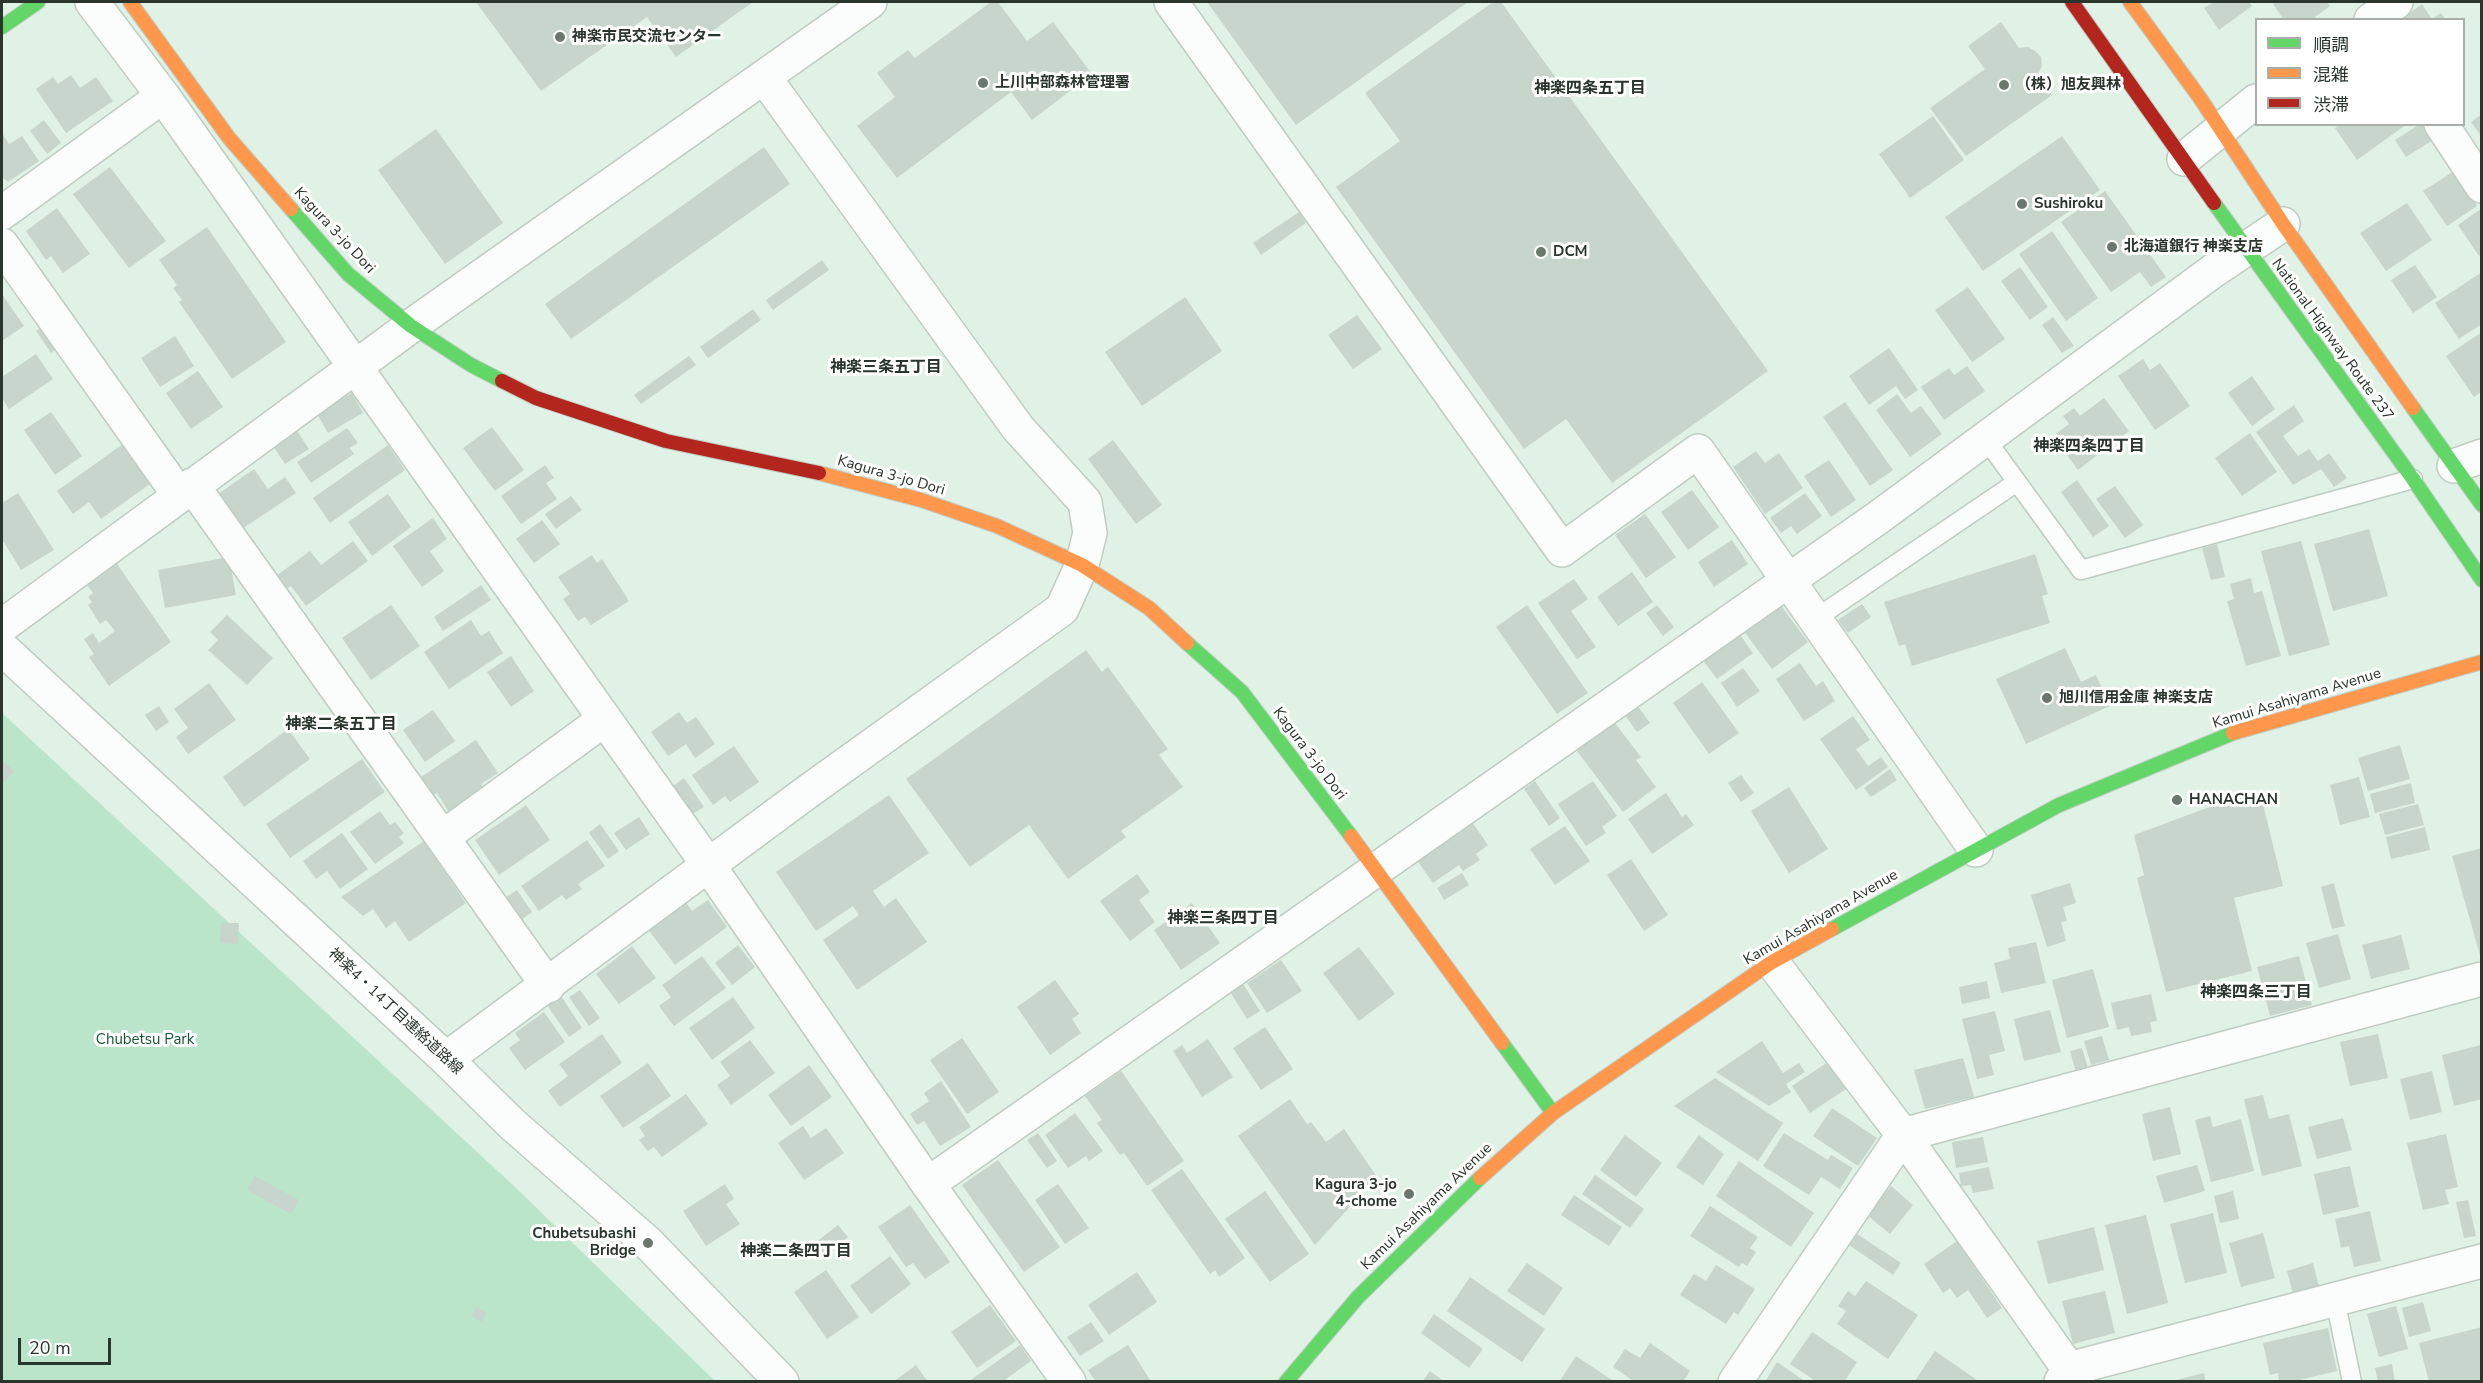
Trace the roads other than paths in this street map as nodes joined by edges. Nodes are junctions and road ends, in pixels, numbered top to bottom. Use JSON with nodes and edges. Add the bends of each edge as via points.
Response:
{"nodes":[{"id":1,"x":38,"y":2,"type":"edge"},
{"id":2,"x":92,"y":2,"type":"edge"},
{"id":3,"x":130,"y":2,"type":"edge"},
{"id":4,"x":870,"y":2,"type":"edge"},
{"id":5,"x":1171,"y":2,"type":"edge"},
{"id":6,"x":2072,"y":2,"type":"edge"},
{"id":7,"x":2130,"y":2,"type":"edge"},
{"id":8,"x":2,"y":27,"type":"edge"},
{"id":9,"x":764,"y":77,"type":"junction"},
{"id":10,"x":163,"y":96,"type":"junction"},
{"id":11,"x":2255,"y":102,"type":"edge"},
{"id":12,"x":2442,"y":126,"type":"edge"},
{"id":13,"x":2220,"y":129,"type":"junction"},
{"id":14,"x":2184,"y":159,"type":"junction"},
{"id":15,"x":2481,"y":186,"type":"edge"},
{"id":16,"x":2,"y":213,"type":"edge"},
{"id":17,"x":2283,"y":224,"type":"junction"},
{"id":18,"x":2,"y":245,"type":"edge"},
{"id":19,"x":2248,"y":250,"type":"junction"},
{"id":20,"x":411,"y":326,"type":"junction"},
{"id":21,"x":356,"y":369,"type":"junction"},
{"id":22,"x":1985,"y":438,"type":"junction"},
{"id":23,"x":2468,"y":461,"type":"edge"},
{"id":24,"x":2413,"y":479,"type":"junction"},
{"id":25,"x":2017,"y":482,"type":"junction"},
{"id":26,"x":186,"y":490,"type":"junction"},
{"id":27,"x":2481,"y":505,"type":"edge"},
{"id":28,"x":1082,"y":565,"type":"junction"},
{"id":29,"x":1788,"y":580,"type":"junction"},
{"id":30,"x":2481,"y":580,"type":"edge"},
{"id":31,"x":1815,"y":620,"type":"junction"},
{"id":32,"x":2,"y":626,"type":"edge"},
{"id":33,"x":2,"y":648,"type":"edge"},
{"id":34,"x":2481,"y":662,"type":"edge"},
{"id":35,"x":605,"y":719,"type":"junction"},
{"id":36,"x":443,"y":837,"type":"junction"},
{"id":37,"x":1976,"y":850,"type":"junction"},
{"id":38,"x":709,"y":866,"type":"junction"},
{"id":39,"x":1377,"y":871,"type":"junction"},
{"id":40,"x":1772,"y":962,"type":"junction"},
{"id":41,"x":2481,"y":978,"type":"edge"},
{"id":42,"x":548,"y":986,"type":"junction"},
{"id":43,"x":446,"y":1059,"type":"junction"},
{"id":44,"x":1553,"y":1113,"type":"junction"},
{"id":45,"x":1903,"y":1135,"type":"junction"},
{"id":46,"x":928,"y":1184,"type":"junction"},
{"id":47,"x":2481,"y":1261,"type":"edge"},
{"id":48,"x":2336,"y":1299,"type":"junction"},
{"id":49,"x":2069,"y":1377,"type":"edge"},
{"id":50,"x":782,"y":1382,"type":"edge"},
{"id":51,"x":1069,"y":1382,"type":"edge"},
{"id":52,"x":1286,"y":1382,"type":"edge"},
{"id":53,"x":1735,"y":1382,"type":"edge"},
{"id":54,"x":2352,"y":1382,"type":"edge"}],
"edges":[{"from":1,"to":8,"type":"main road"},
{"from":2,"to":10,"type":"street"},
{"from":3,"to":20,"type":"main road","name":"Kagura 3-jo Dori","via":[[229,138],[348,274]]},
{"from":4,"to":9,"type":"street"},
{"from":5,"to":29,"type":"street","via":[[1562,550],[1698,451]]},
{"from":6,"to":14,"type":"main road","name":"National Highway Route 237"},
{"from":7,"to":13,"type":"main road","name":"National Highway Route 237"},
{"from":9,"to":20,"type":"street"},
{"from":9,"to":28,"type":"street","via":[[1018,428],[1085,502],[1090,533]]},
{"from":10,"to":16,"type":"street"},
{"from":10,"to":21,"type":"street"},
{"from":11,"to":13,"type":"street"},
{"from":12,"to":15,"type":"street"},
{"from":13,"to":14,"type":"street"},
{"from":13,"to":17,"type":"main road","name":"National Highway Route 237"},
{"from":14,"to":19,"type":"main road","name":"National Highway Route 237"},
{"from":17,"to":19,"type":"street"},
{"from":17,"to":23,"type":"main road","name":"National Highway Route 237"},
{"from":18,"to":26,"type":"street"},
{"from":19,"to":22,"type":"street","via":[[2213,271]]},
{"from":19,"to":24,"type":"main road","name":"National Highway Route 237"},
{"from":20,"to":21,"type":"street"},
{"from":20,"to":28,"type":"main road","name":"Kagura 3-jo Dori","via":[[471,365],[536,398],[666,441],[853,480],[921,500],[997,526]]},
{"from":21,"to":26,"type":"street"},
{"from":21,"to":35,"type":"street"},
{"from":22,"to":25,"type":"lane"},
{"from":22,"to":29,"type":"street"},
{"from":23,"to":27,"type":"main road","name":"National Highway Route 237"},
{"from":24,"to":25,"type":"lane","via":[[2081,570]]},
{"from":24,"to":30,"type":"main road","name":"National Highway Route 237"},
{"from":25,"to":31,"type":"lane"},
{"from":26,"to":32,"type":"street"},
{"from":26,"to":36,"type":"street"},
{"from":28,"to":38,"type":"street","via":[[1062,609]]},
{"from":28,"to":39,"type":"main road","name":"Kagura 3-jo Dori","via":[[1149,608],[1242,692]]},
{"from":29,"to":31,"type":"street"},
{"from":29,"to":39,"type":"street"},
{"from":31,"to":37,"type":"street"},
{"from":33,"to":43,"type":"street","name":"神楽4・14丁目連絡道路線"},
{"from":34,"to":37,"type":"main road","name":"Kamui Asahiyama Avenue","via":[[2234,733],[2059,805]]},
{"from":35,"to":36,"type":"street"},
{"from":35,"to":38,"type":"street"},
{"from":36,"to":42,"type":"street"},
{"from":37,"to":40,"type":"main road","name":"Kamui Asahiyama Avenue"},
{"from":38,"to":42,"type":"street"},
{"from":38,"to":46,"type":"street"},
{"from":39,"to":44,"type":"main road","name":"Kagura 3-jo Dori"},
{"from":39,"to":46,"type":"street"},
{"from":40,"to":44,"type":"main road","name":"Kamui Asahiyama Avenue"},
{"from":40,"to":45,"type":"street"},
{"from":41,"to":45,"type":"street"},
{"from":42,"to":43,"type":"street"},
{"from":43,"to":50,"type":"street","name":"神楽4・14丁目連絡道路線","via":[[512,1124],[648,1243]]},
{"from":44,"to":52,"type":"main road","name":"Kamui Asahiyama Avenue","via":[[1503,1156],[1358,1297]]},
{"from":45,"to":49,"type":"street"},
{"from":45,"to":53,"type":"street"},
{"from":46,"to":51,"type":"street"},
{"from":47,"to":48,"type":"street"},
{"from":48,"to":49,"type":"street"},
{"from":48,"to":54,"type":"lane"}]}
